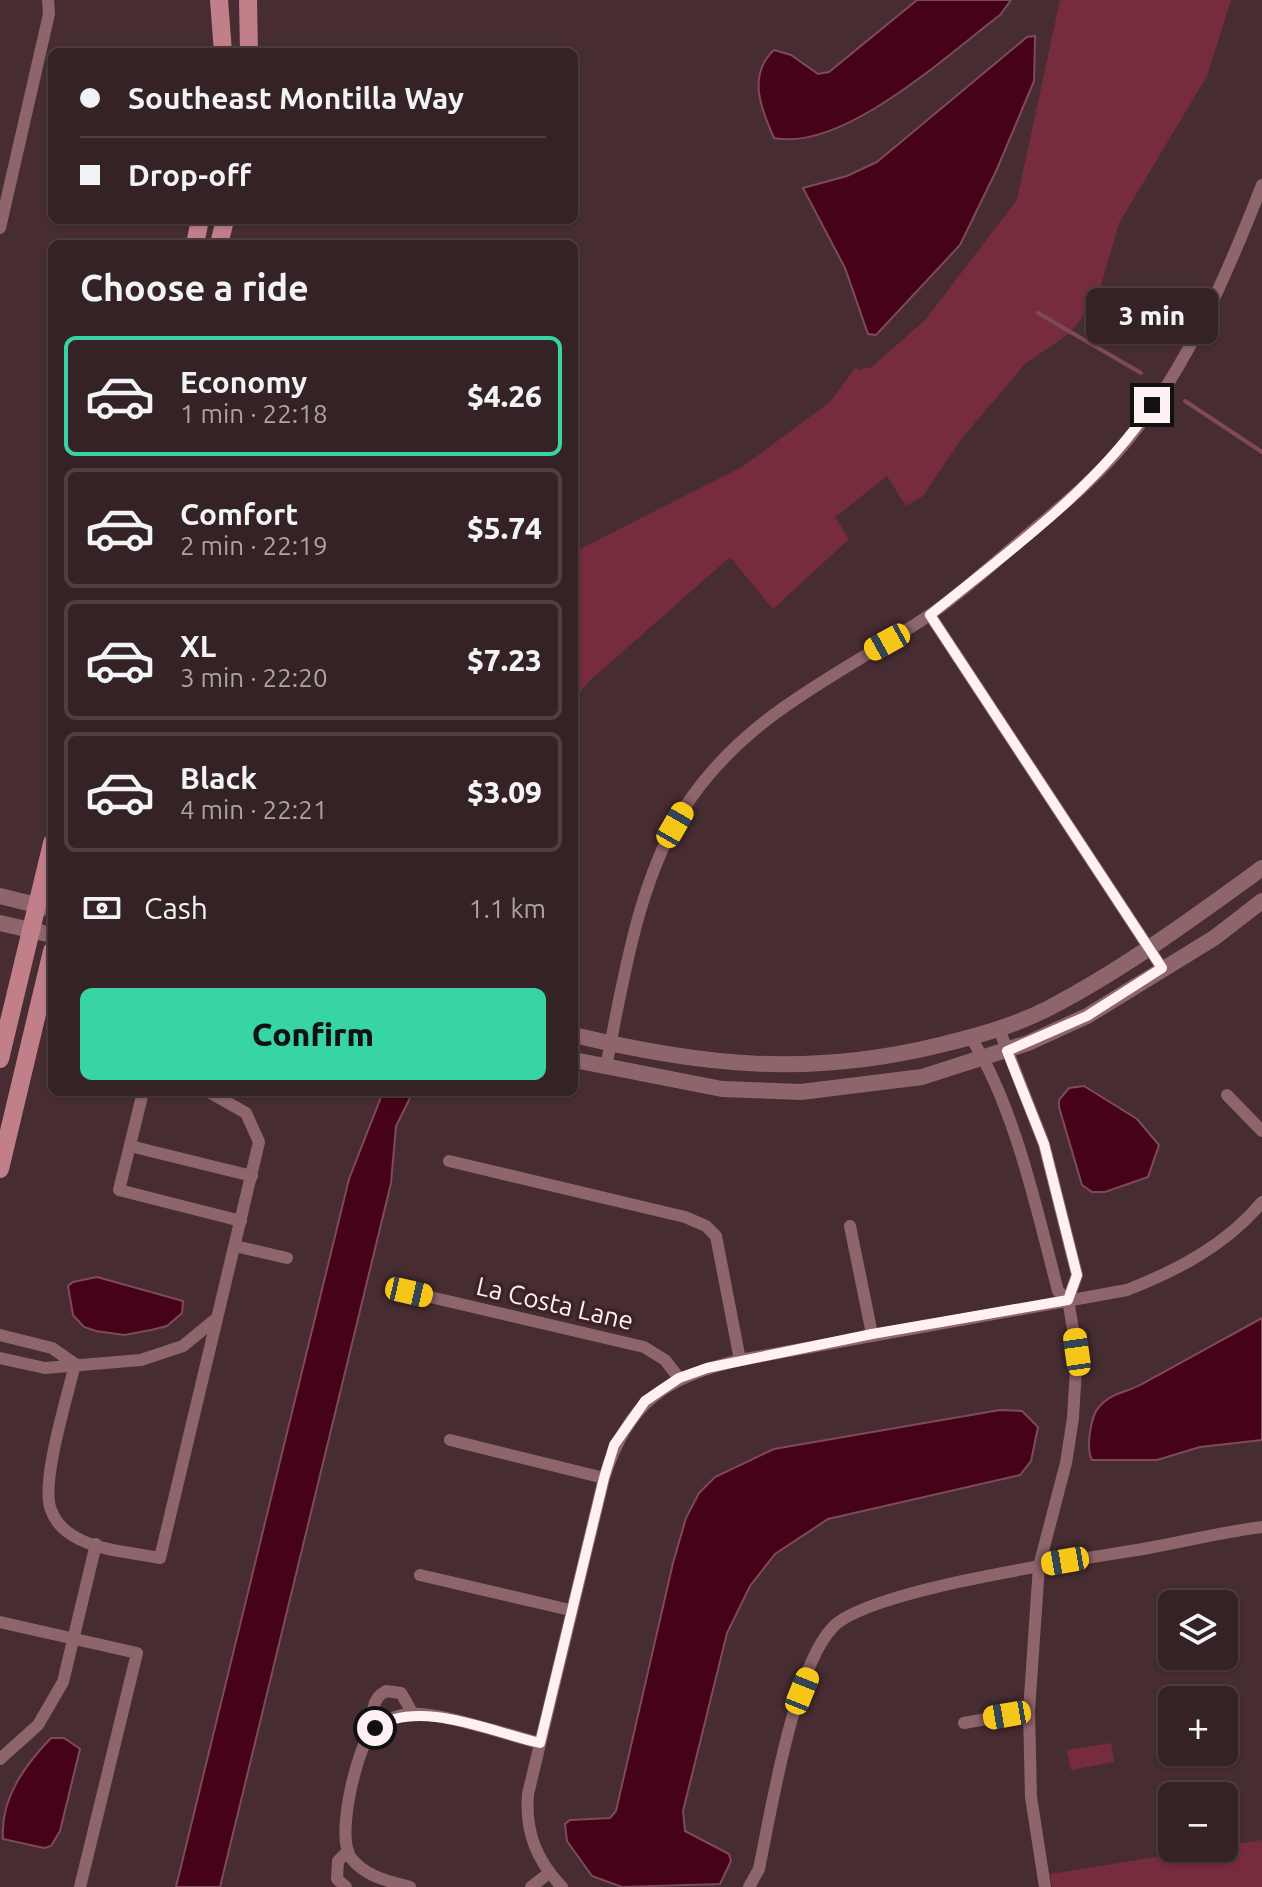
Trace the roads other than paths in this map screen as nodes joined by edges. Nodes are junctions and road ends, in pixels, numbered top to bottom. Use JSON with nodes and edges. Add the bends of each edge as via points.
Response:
{"nodes":[{"id":1,"x":48,"y":0,"type":"edge"},
{"id":2,"x":219,"y":0,"type":"edge"},
{"id":3,"x":248,"y":0,"type":"edge"},
{"id":4,"x":223,"y":48,"type":"edge"},
{"id":5,"x":249,"y":48,"type":"edge"},
{"id":6,"x":1262,"y":185,"type":"edge"},
{"id":7,"x":0,"y":228,"type":"edge"},
{"id":8,"x":930,"y":615,"type":"junction"},
{"id":9,"x":1261,"y":870,"type":"edge"},
{"id":10,"x":48,"y":880,"type":"edge"},
{"id":11,"x":0,"y":896,"type":"edge"},
{"id":12,"x":1262,"y":901,"type":"edge"},
{"id":13,"x":45,"y":908,"type":"edge"},
{"id":14,"x":0,"y":923,"type":"edge"},
{"id":15,"x":31,"y":930,"type":"junction"},
{"id":16,"x":48,"y":934,"type":"edge"},
{"id":17,"x":1149,"y":948,"type":"junction"},
{"id":18,"x":48,"y":968,"type":"edge"},
{"id":19,"x":1162,"y":968,"type":"junction"},
{"id":20,"x":999,"y":1029,"type":"junction"},
{"id":21,"x":578,"y":1036,"type":"edge"},
{"id":22,"x":971,"y":1038,"type":"junction"},
{"id":23,"x":611,"y":1044,"type":"junction"},
{"id":24,"x":1007,"y":1051,"type":"junction"},
{"id":25,"x":0,"y":1059,"type":"edge"},
{"id":26,"x":985,"y":1059,"type":"junction"},
{"id":27,"x":578,"y":1061,"type":"edge"},
{"id":28,"x":606,"y":1067,"type":"junction"},
{"id":29,"x":1227,"y":1095,"type":"dead end"},
{"id":30,"x":142,"y":1096,"type":"edge"},
{"id":31,"x":216,"y":1096,"type":"edge"},
{"id":32,"x":1262,"y":1131,"type":"edge"},
{"id":33,"x":130,"y":1146,"type":"junction"},
{"id":34,"x":449,"y":1161,"type":"dead end"},
{"id":35,"x":0,"y":1169,"type":"edge"},
{"id":36,"x":252,"y":1176,"type":"junction"},
{"id":37,"x":1262,"y":1202,"type":"edge"},
{"id":38,"x":241,"y":1221,"type":"junction"},
{"id":39,"x":850,"y":1226,"type":"dead end"},
{"id":40,"x":235,"y":1246,"type":"junction"},
{"id":41,"x":287,"y":1258,"type":"dead end"},
{"id":42,"x":409,"y":1292,"type":"dead end"},
{"id":43,"x":1068,"y":1300,"type":"junction"},
{"id":44,"x":217,"y":1318,"type":"junction"},
{"id":45,"x":872,"y":1334,"type":"junction"},
{"id":46,"x":0,"y":1335,"type":"edge"},
{"id":47,"x":0,"y":1358,"type":"edge"},
{"id":48,"x":740,"y":1360,"type":"junction"},
{"id":49,"x":75,"y":1364,"type":"junction"},
{"id":50,"x":679,"y":1378,"type":"junction"},
{"id":51,"x":450,"y":1440,"type":"dead end"},
{"id":52,"x":604,"y":1478,"type":"junction"},
{"id":53,"x":1262,"y":1527,"type":"edge"},
{"id":54,"x":96,"y":1544,"type":"junction"},
{"id":55,"x":1039,"y":1566,"type":"junction"},
{"id":56,"x":420,"y":1575,"type":"dead end"},
{"id":57,"x":570,"y":1610,"type":"junction"},
{"id":58,"x":0,"y":1622,"type":"edge"},
{"id":59,"x":73,"y":1639,"type":"junction"},
{"id":60,"x":1029,"y":1711,"type":"junction"},
{"id":61,"x":413,"y":1714,"type":"junction"},
{"id":62,"x":964,"y":1723,"type":"dead end"},
{"id":63,"x":375,"y":1728,"type":"junction"},
{"id":64,"x":540,"y":1743,"type":"junction"},
{"id":65,"x":0,"y":1759,"type":"edge"},
{"id":66,"x":348,"y":1851,"type":"junction"},
{"id":67,"x":549,"y":1873,"type":"junction"},
{"id":68,"x":372,"y":1882,"type":"edge"},
{"id":69,"x":80,"y":1887,"type":"edge"},
{"id":70,"x":346,"y":1887,"type":"edge"},
{"id":71,"x":410,"y":1887,"type":"edge"},
{"id":72,"x":531,"y":1887,"type":"edge"},
{"id":73,"x":562,"y":1887,"type":"edge"},
{"id":74,"x":749,"y":1887,"type":"edge"},
{"id":75,"x":1045,"y":1887,"type":"edge"}],
"edges":[{"from":1,"to":7,"type":"street"},
{"from":2,"to":4,"type":"main road"},
{"from":3,"to":5,"type":"main road"},
{"from":6,"to":8,"type":"street","via":[[1209,308],[1177,369],[1130,438],[1057,511]]},
{"from":8,"to":17,"type":"street"},
{"from":8,"to":23,"type":"street","via":[[770,715],[728,753],[690,799],[660,852],[646,894]]},
{"from":9,"to":17,"type":"street"},
{"from":10,"to":13,"type":"main road"},
{"from":11,"to":13,"type":"street"},
{"from":12,"to":19,"type":"street","via":[[1214,938]]},
{"from":13,"to":15,"type":"main road"},
{"from":14,"to":15,"type":"street"},
{"from":15,"to":16,"type":"street"},
{"from":15,"to":25,"type":"main road"},
{"from":17,"to":19,"type":"street"},
{"from":17,"to":20,"type":"street","via":[[1047,1009]]},
{"from":18,"to":35,"type":"main road"},
{"from":19,"to":24,"type":"street","via":[[1087,1016]]},
{"from":20,"to":22,"type":"street"},
{"from":20,"to":24,"type":"street"},
{"from":21,"to":23,"type":"street"},
{"from":22,"to":23,"type":"street","via":[[851,1064],[777,1066],[694,1060]]},
{"from":22,"to":26,"type":"street"},
{"from":23,"to":28,"type":"street"},
{"from":24,"to":26,"type":"street"},
{"from":24,"to":43,"type":"street","via":[[1044,1144],[1077,1275]]},
{"from":26,"to":28,"type":"street","via":[[890,1083],[801,1092],[722,1089]]},
{"from":26,"to":43,"type":"street","via":[[1030,1182],[1058,1291]]},
{"from":27,"to":28,"type":"street"},
{"from":29,"to":32,"type":"street"},
{"from":30,"to":33,"type":"street"},
{"from":31,"to":36,"type":"street","via":[[246,1113],[254,1125],[259,1142]]},
{"from":33,"to":36,"type":"street"},
{"from":33,"to":38,"type":"street","via":[[119,1190]]},
{"from":34,"to":48,"type":"street","via":[[706,1226],[719,1244]]},
{"from":36,"to":38,"type":"street"},
{"from":37,"to":43,"type":"street","via":[[1219,1242],[1177,1270],[1127,1290]]},
{"from":38,"to":40,"type":"street"},
{"from":39,"to":45,"type":"street"},
{"from":40,"to":41,"type":"street"},
{"from":40,"to":44,"type":"street"},
{"from":42,"to":50,"type":"street","name":"La Costa Lane","via":[[644,1347],[665,1360]]},
{"from":43,"to":45,"type":"street"},
{"from":43,"to":55,"type":"street","via":[[1077,1352],[1073,1418]]},
{"from":44,"to":49,"type":"street","via":[[168,1353],[113,1364]]},
{"from":44,"to":54,"type":"street","via":[[160,1558]]},
{"from":45,"to":48,"type":"street"},
{"from":46,"to":49,"type":"street","via":[[52,1348]]},
{"from":47,"to":49,"type":"street","via":[[45,1368]]},
{"from":48,"to":50,"type":"street"},
{"from":49,"to":54,"type":"street","via":[[47,1493],[63,1529]]},
{"from":50,"to":52,"type":"street","via":[[645,1401],[614,1445]]},
{"from":51,"to":52,"type":"street"},
{"from":52,"to":57,"type":"street"},
{"from":53,"to":55,"type":"street"},
{"from":54,"to":59,"type":"street"},
{"from":55,"to":60,"type":"street"},
{"from":55,"to":74,"type":"street","via":[[869,1605],[834,1627],[802,1691],[759,1869]]},
{"from":56,"to":57,"type":"street"},
{"from":57,"to":64,"type":"street"},
{"from":58,"to":59,"type":"street"},
{"from":59,"to":65,"type":"street","via":[[51,1708]]},
{"from":59,"to":69,"type":"street","via":[[137,1653]]},
{"from":60,"to":62,"type":"street"},
{"from":60,"to":75,"type":"street","via":[[1031,1797]]},
{"from":61,"to":63,"type":"street"},
{"from":61,"to":63,"type":"street","via":[[401,1693],[386,1691],[376,1698]]},
{"from":61,"to":64,"type":"street"},
{"from":63,"to":66,"type":"street","via":[[349,1803],[344,1828]]},
{"from":64,"to":67,"type":"street","via":[[528,1794],[527,1827]]},
{"from":66,"to":68,"type":"street"},
{"from":66,"to":70,"type":"street","via":[[336,1870]]},
{"from":67,"to":72,"type":"street"},
{"from":67,"to":73,"type":"street"},
{"from":68,"to":71,"type":"street"}]}
